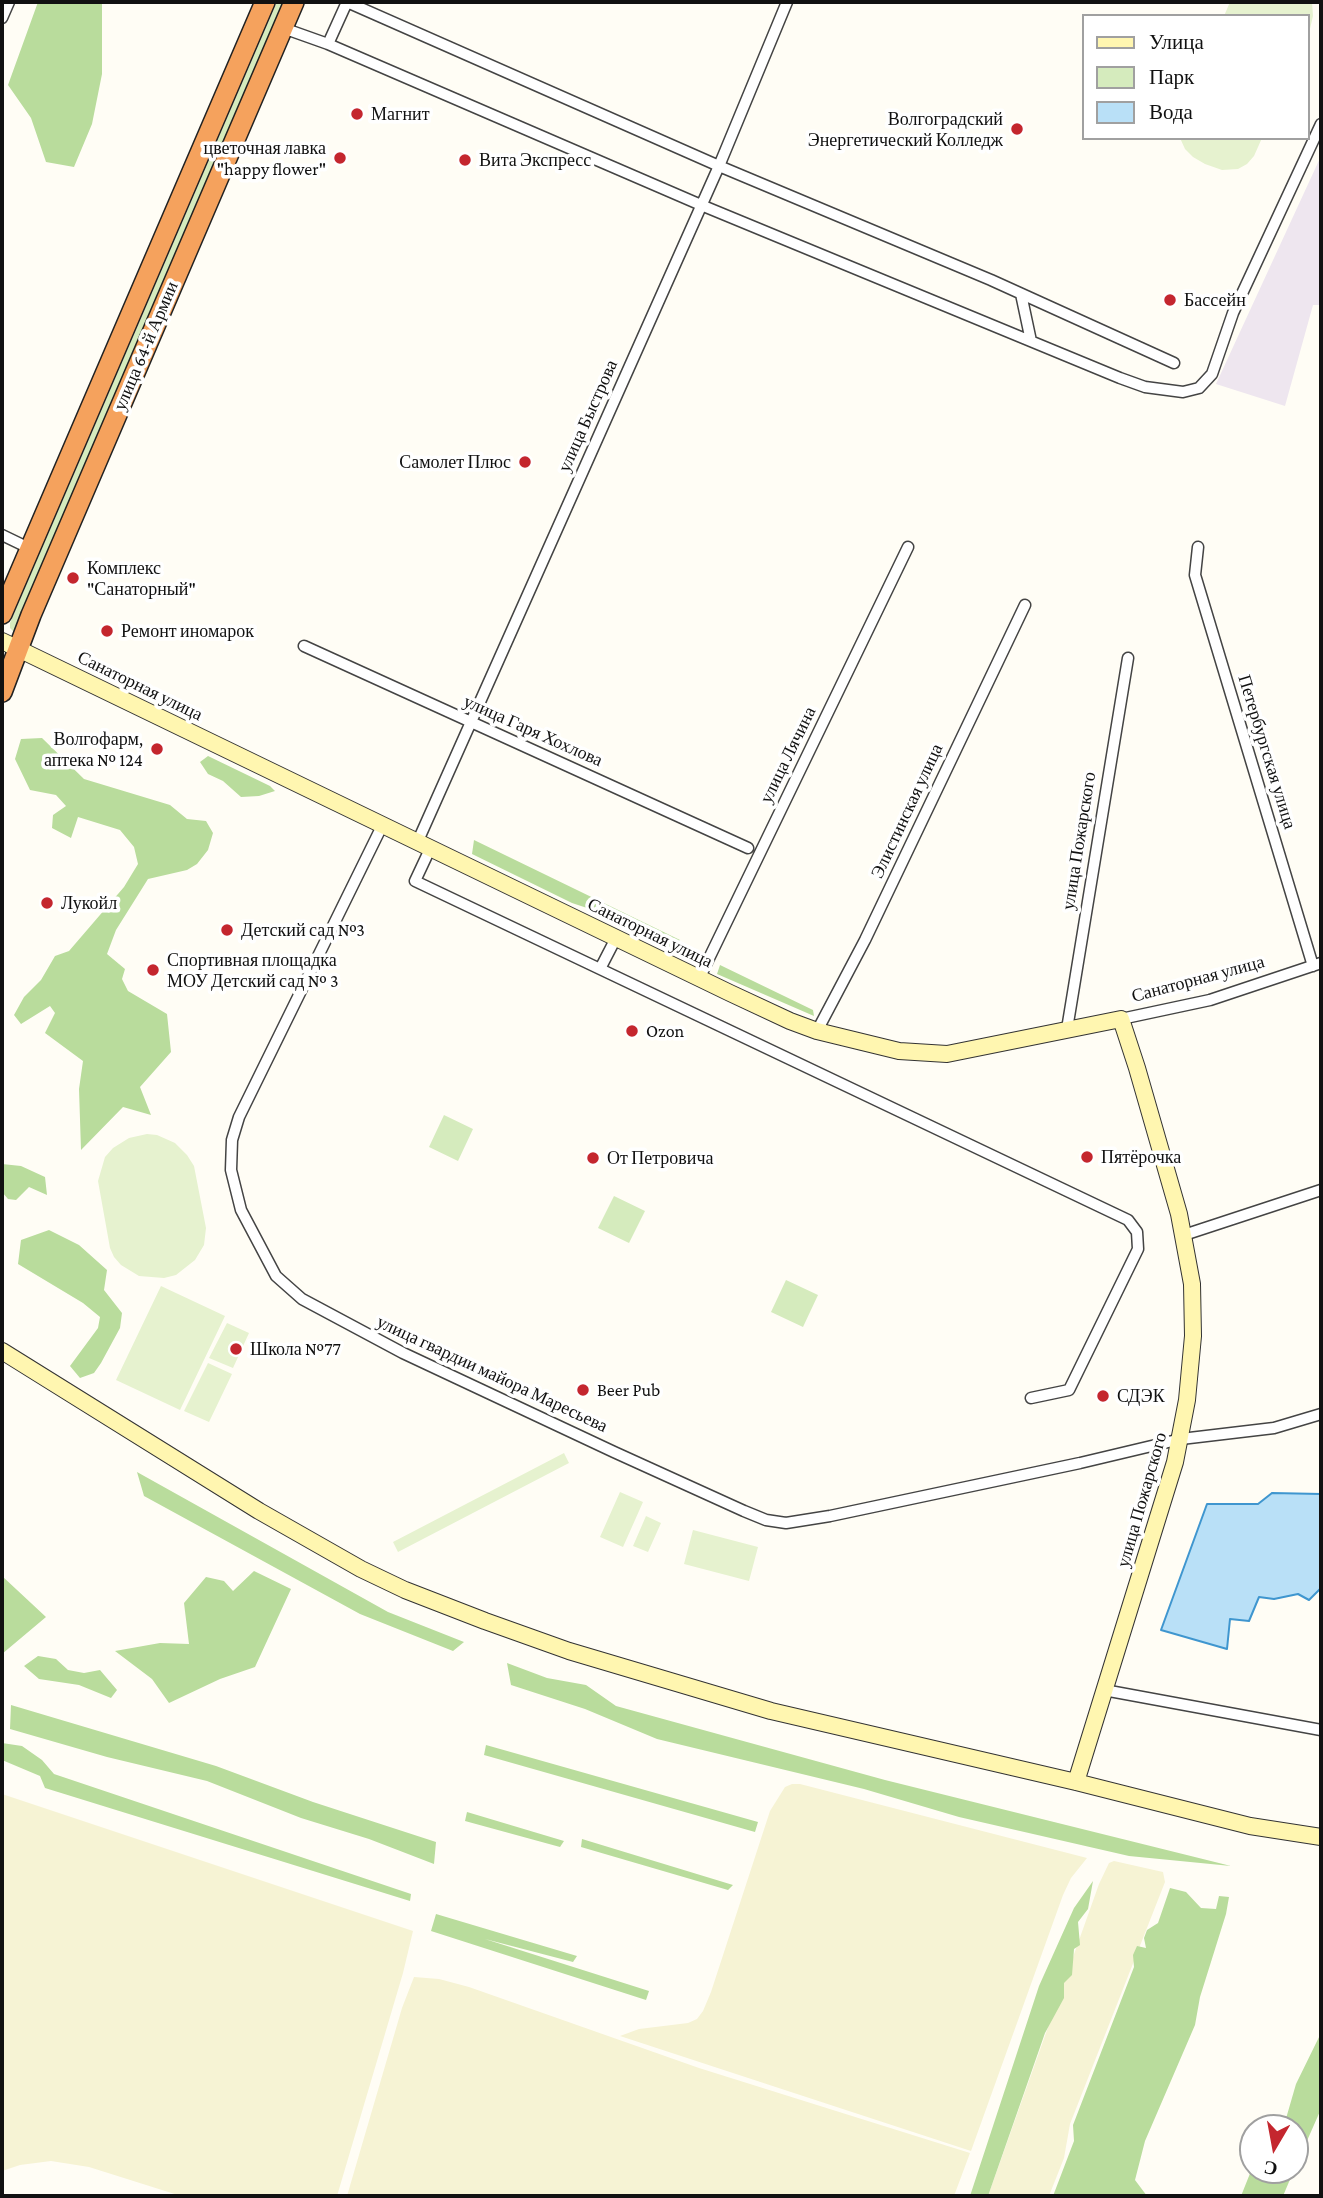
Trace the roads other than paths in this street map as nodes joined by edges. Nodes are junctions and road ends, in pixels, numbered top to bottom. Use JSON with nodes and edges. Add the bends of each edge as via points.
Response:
{"nodes":[{"id":1,"x":9,"y":2,"type":"edge"},
{"id":2,"x":265,"y":2,"type":"edge"},
{"id":3,"x":294,"y":2,"type":"edge"},
{"id":4,"x":347,"y":2,"type":"edge"},
{"id":5,"x":787,"y":2,"type":"edge"},
{"id":6,"x":2,"y":18,"type":"edge"},
{"id":7,"x":283,"y":28,"type":"junction"},
{"id":8,"x":328,"y":44,"type":"junction"},
{"id":9,"x":1321,"y":124,"type":"edge"},
{"id":10,"x":719,"y":166,"type":"junction"},
{"id":11,"x":701,"y":205,"type":"junction"},
{"id":12,"x":1021,"y":294,"type":"junction"},
{"id":13,"x":1031,"y":341,"type":"junction"},
{"id":14,"x":1174,"y":363,"type":"dead end"},
{"id":15,"x":2,"y":535,"type":"edge"},
{"id":16,"x":908,"y":547,"type":"dead end"},
{"id":17,"x":1198,"y":547,"type":"dead end"},
{"id":18,"x":31,"y":550,"type":"junction"},
{"id":19,"x":1025,"y":606,"type":"dead end"},
{"id":20,"x":2,"y":614,"type":"edge"},
{"id":21,"x":11,"y":646,"type":"edge"},
{"id":22,"x":304,"y":646,"type":"dead end"},
{"id":23,"x":1128,"y":658,"type":"dead end"},
{"id":24,"x":2,"y":692,"type":"edge"},
{"id":25,"x":471,"y":722,"type":"junction"},
{"id":26,"x":382,"y":826,"type":"junction"},
{"id":27,"x":423,"y":846,"type":"junction"},
{"id":28,"x":748,"y":848,"type":"dead end"},
{"id":29,"x":616,"y":938,"type":"junction"},
{"id":30,"x":1317,"y":965,"type":"edge"},
{"id":31,"x":600,"y":967,"type":"junction"},
{"id":32,"x":699,"y":979,"type":"junction"},
{"id":33,"x":1121,"y":1019,"type":"junction"},
{"id":34,"x":1067,"y":1029,"type":"junction"},
{"id":35,"x":817,"y":1031,"type":"junction"},
{"id":36,"x":1321,"y":1190,"type":"edge"},
{"id":37,"x":1184,"y":1235,"type":"junction"},
{"id":38,"x":2,"y":1351,"type":"edge"},
{"id":39,"x":1031,"y":1398,"type":"dead end"},
{"id":40,"x":1321,"y":1414,"type":"edge"},
{"id":41,"x":1181,"y":1439,"type":"junction"},
{"id":42,"x":1104,"y":1690,"type":"junction"},
{"id":43,"x":1321,"y":1730,"type":"edge"},
{"id":44,"x":1076,"y":1782,"type":"junction"},
{"id":45,"x":1321,"y":1837,"type":"edge"}],
"edges":[{"from":1,"to":6,"type":"street"},
{"from":2,"to":18,"type":"highway","name":"улица 64-й Армии"},
{"from":3,"to":7,"type":"highway","name":"улица 64-й Армии"},
{"from":4,"to":8,"type":"street"},
{"from":4,"to":10,"type":"street"},
{"from":5,"to":10,"type":"street","name":"улица Быстрова"},
{"from":7,"to":8,"type":"street"},
{"from":7,"to":21,"type":"highway","name":"улица 64-й Армии","via":[[31,615]]},
{"from":8,"to":11,"type":"street"},
{"from":9,"to":13,"type":"street","via":[[1233,313],[1212,374],[1199,388],[1182,392],[1145,387]]},
{"from":10,"to":11,"type":"street","name":"улица Быстрова"},
{"from":10,"to":12,"type":"street"},
{"from":11,"to":13,"type":"street"},
{"from":11,"to":25,"type":"street","name":"улица Быстрова"},
{"from":12,"to":13,"type":"street"},
{"from":12,"to":14,"type":"street"},
{"from":15,"to":18,"type":"street"},
{"from":16,"to":32,"type":"street","name":"улица Лячина"},
{"from":17,"to":30,"type":"street","name":"Петербургская улица","via":[[1195,575]]},
{"from":18,"to":20,"type":"highway","name":"улица 64-й Армии"},
{"from":19,"to":35,"type":"street","name":"Элистинская улица"},
{"from":21,"to":24,"type":"highway","name":"улица 64-й Армии"},
{"from":21,"to":26,"type":"street","name":"Санаторная улица"},
{"from":22,"to":25,"type":"street","name":"улица Гаря Хохлова"},
{"from":23,"to":34,"type":"street","name":"улица Пожарского"},
{"from":25,"to":27,"type":"street","name":"улица Быстрова"},
{"from":25,"to":28,"type":"street","name":"улица Гаря Хохлова"},
{"from":26,"to":27,"type":"street","name":"Санаторная улица"},
{"from":26,"to":41,"type":"street","name":"улица гвардии майора Маресьева","via":[[239,1117],[232,1140],[231,1170],[241,1210],[276,1276],[302,1299],[442,1371],[733,1507],[775,1522],[830,1516]]},
{"from":27,"to":29,"type":"street","name":"Санаторная улица"},
{"from":27,"to":31,"type":"street","name":"улица Быстрова","via":[[415,881]]},
{"from":29,"to":31,"type":"street"},
{"from":29,"to":32,"type":"street","name":"Санаторная улица"},
{"from":30,"to":33,"type":"street","name":"Санаторная улица","via":[[1210,1000]]},
{"from":31,"to":39,"type":"street","via":[[1134,1225],[1138,1249],[1069,1390]]},
{"from":32,"to":35,"type":"street","name":"Санаторная улица"},
{"from":33,"to":34,"type":"street","name":"Санаторная улица"},
{"from":33,"to":37,"type":"street","name":"улица Пожарского"},
{"from":34,"to":35,"type":"street","name":"Санаторная улица","via":[[947,1054],[899,1051]]},
{"from":36,"to":37,"type":"street"},
{"from":37,"to":41,"type":"street","name":"улица Пожарского","via":[[1192,1284],[1193,1336]]},
{"from":38,"to":44,"type":"street","via":[[259,1511],[405,1590],[569,1651],[771,1711]]},
{"from":40,"to":41,"type":"street","name":"улица гвардии майора Маресьева","via":[[1274,1428]]},
{"from":41,"to":42,"type":"street","name":"улица Пожарского"},
{"from":42,"to":43,"type":"street"},
{"from":42,"to":44,"type":"street","name":"улица Пожарского"},
{"from":44,"to":45,"type":"street","via":[[1250,1826]]}]}
